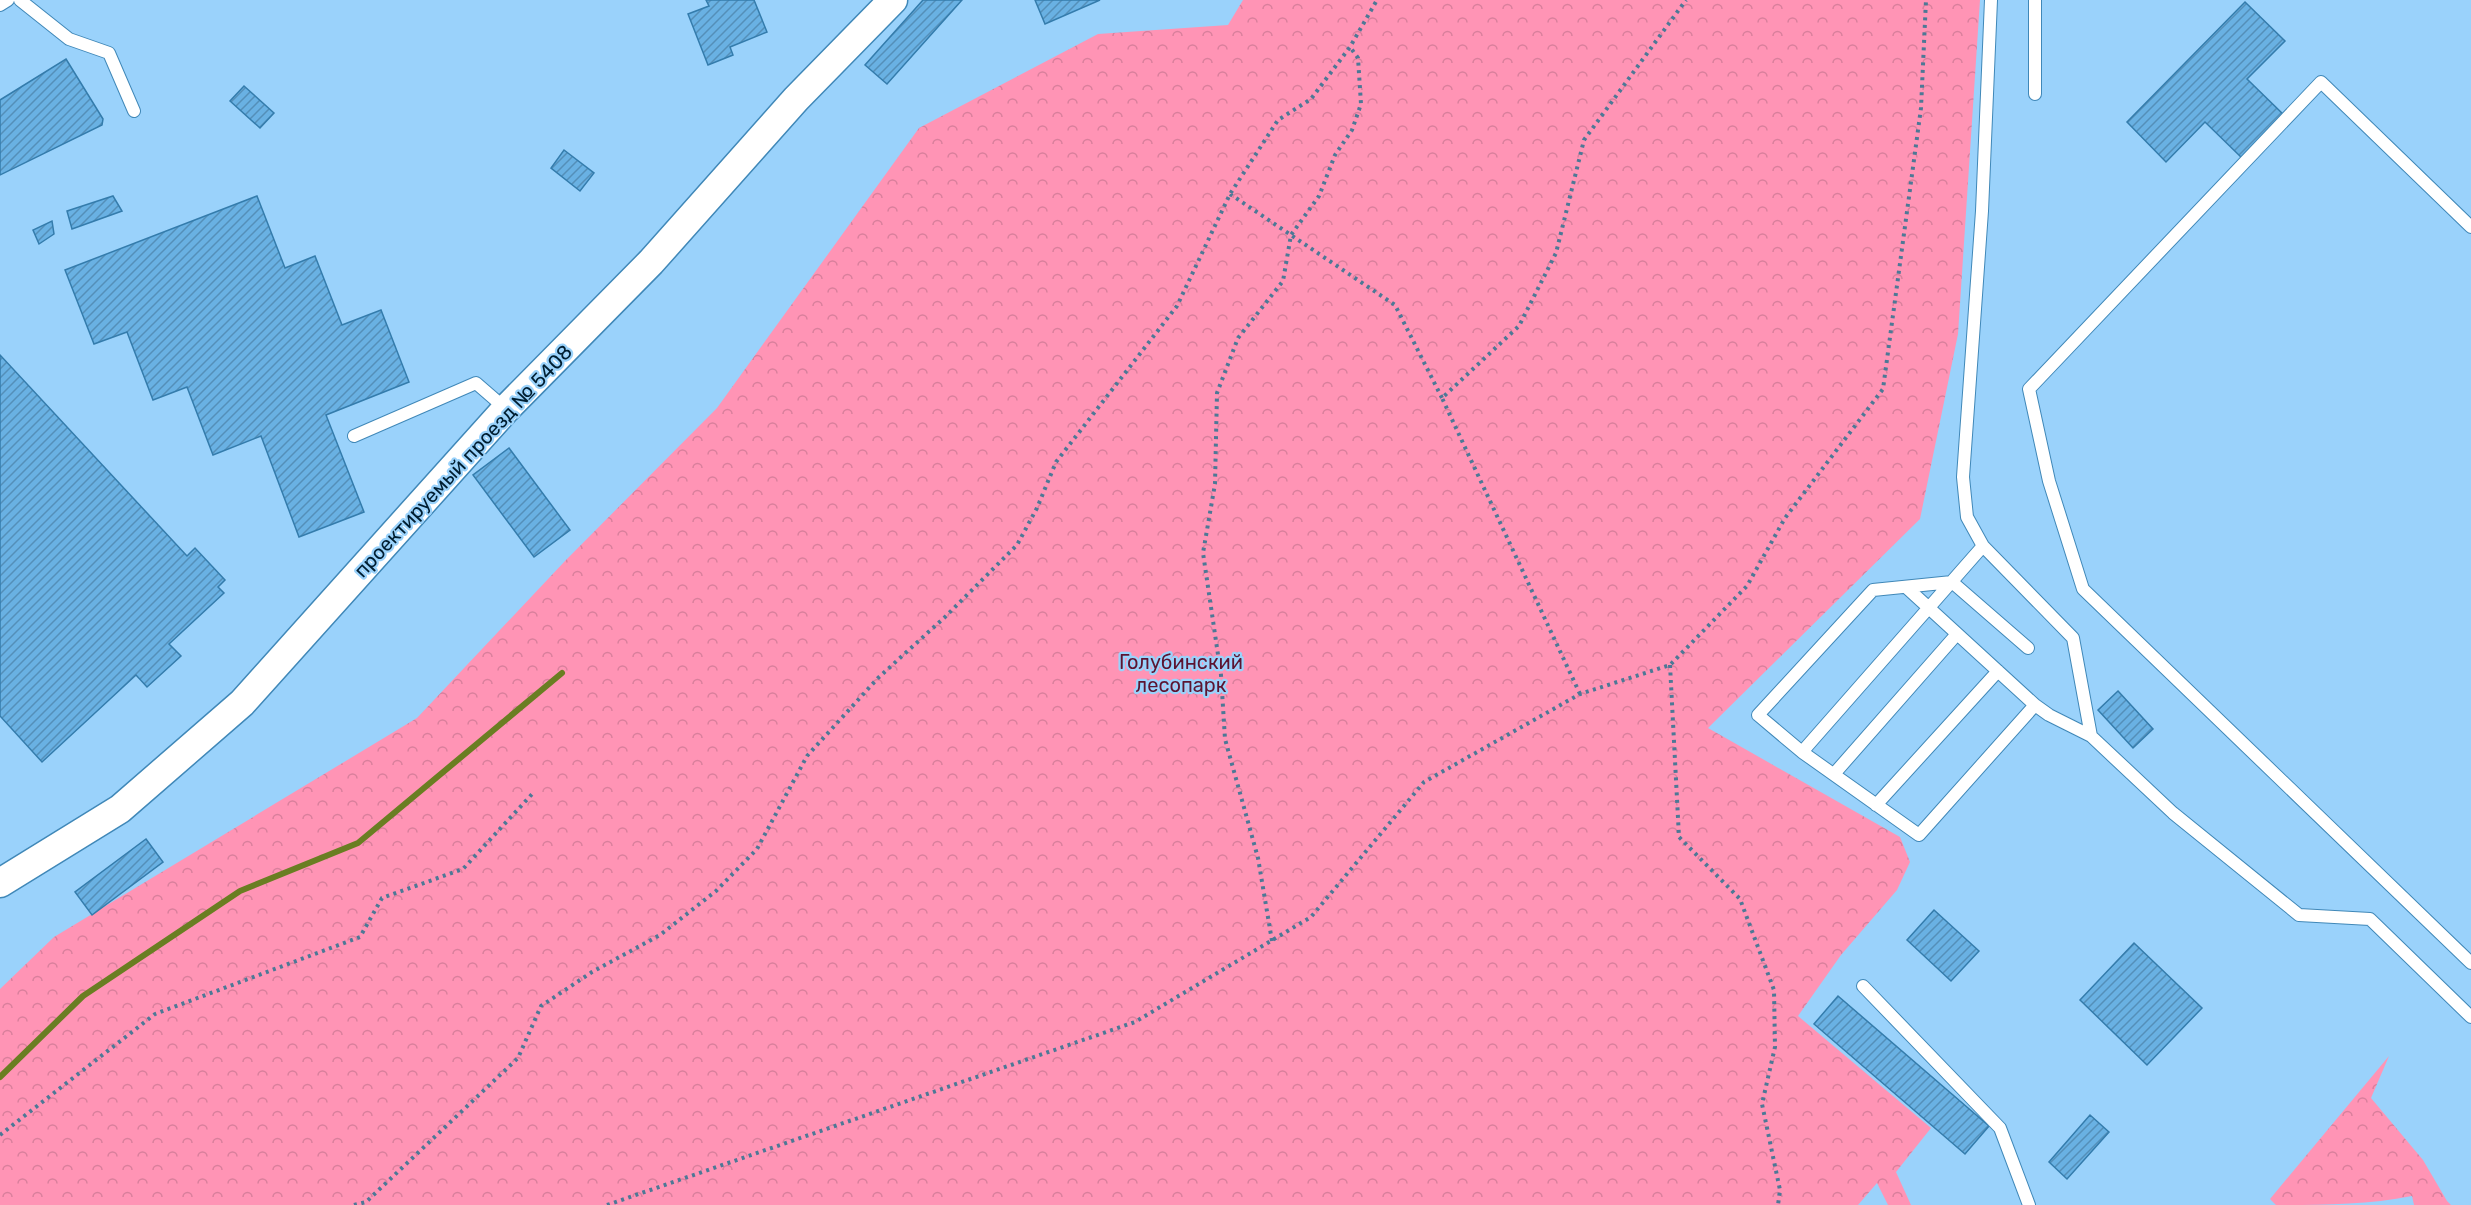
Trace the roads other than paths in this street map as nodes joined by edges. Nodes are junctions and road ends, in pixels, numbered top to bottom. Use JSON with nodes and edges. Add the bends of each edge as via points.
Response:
{"nodes":[{"id":1,"x":8,"y":0,"type":"edge"},
{"id":2,"x":20,"y":0,"type":"edge"},
{"id":3,"x":893,"y":0,"type":"edge"},
{"id":4,"x":1992,"y":0,"type":"edge"},
{"id":5,"x":2035,"y":0,"type":"edge"},
{"id":6,"x":0,"y":5,"type":"edge"},
{"id":7,"x":2036,"y":94,"type":"dead end"},
{"id":8,"x":134,"y":111,"type":"dead end"},
{"id":9,"x":2471,"y":227,"type":"edge"},
{"id":10,"x":506,"y":408,"type":"junction"},
{"id":11,"x":354,"y":436,"type":"dead end"},
{"id":12,"x":1983,"y":546,"type":"junction"},
{"id":13,"x":1952,"y":582,"type":"junction"},
{"id":14,"x":1906,"y":587,"type":"junction"},
{"id":15,"x":1929,"y":608,"type":"junction"},
{"id":16,"x":1957,"y":634,"type":"junction"},
{"id":17,"x":2028,"y":648,"type":"dead end"},
{"id":18,"x":1998,"y":671,"type":"junction"},
{"id":19,"x":2035,"y":705,"type":"junction"},
{"id":20,"x":2091,"y":736,"type":"junction"},
{"id":21,"x":1802,"y":752,"type":"junction"},
{"id":22,"x":1834,"y":774,"type":"junction"},
{"id":23,"x":1876,"y":805,"type":"junction"},
{"id":24,"x":0,"y":883,"type":"edge"},
{"id":25,"x":2471,"y":963,"type":"edge"},
{"id":26,"x":1863,"y":986,"type":"dead end"},
{"id":27,"x":2471,"y":1017,"type":"edge"},
{"id":28,"x":2029,"y":1205,"type":"edge"}],
"edges":[{"from":1,"to":6,"type":"lane"},
{"from":2,"to":8,"type":"lane","via":[[69,39],[109,53]]},
{"from":3,"to":10,"type":"street","name":"проектируемый проезд № 5408","via":[[796,99],[651,262]]},
{"from":4,"to":12,"type":"lane","via":[[1963,477],[1967,517]]},
{"from":5,"to":7,"type":"lane"},
{"from":9,"to":25,"type":"lane","via":[[2321,82],[2029,389],[2049,481],[2083,589]]},
{"from":10,"to":11,"type":"lane","via":[[476,383]]},
{"from":10,"to":24,"type":"street","name":"проектируемый проезд № 5408","via":[[242,703],[120,809]]},
{"from":12,"to":13,"type":"lane"},
{"from":12,"to":20,"type":"lane","via":[[2073,638]]},
{"from":13,"to":14,"type":"lane"},
{"from":13,"to":15,"type":"lane"},
{"from":13,"to":17,"type":"lane"},
{"from":14,"to":15,"type":"lane"},
{"from":14,"to":21,"type":"lane","via":[[1873,590],[1758,715]]},
{"from":15,"to":16,"type":"lane"},
{"from":15,"to":21,"type":"lane"},
{"from":16,"to":18,"type":"lane"},
{"from":16,"to":22,"type":"lane"},
{"from":18,"to":19,"type":"lane"},
{"from":18,"to":23,"type":"lane"},
{"from":19,"to":20,"type":"lane"},
{"from":19,"to":23,"type":"lane","via":[[1919,835]]},
{"from":20,"to":27,"type":"lane","via":[[2173,813],[2299,915],[2370,919]]},
{"from":21,"to":22,"type":"lane"},
{"from":22,"to":23,"type":"lane"},
{"from":26,"to":28,"type":"lane","via":[[2000,1128]]}]}
